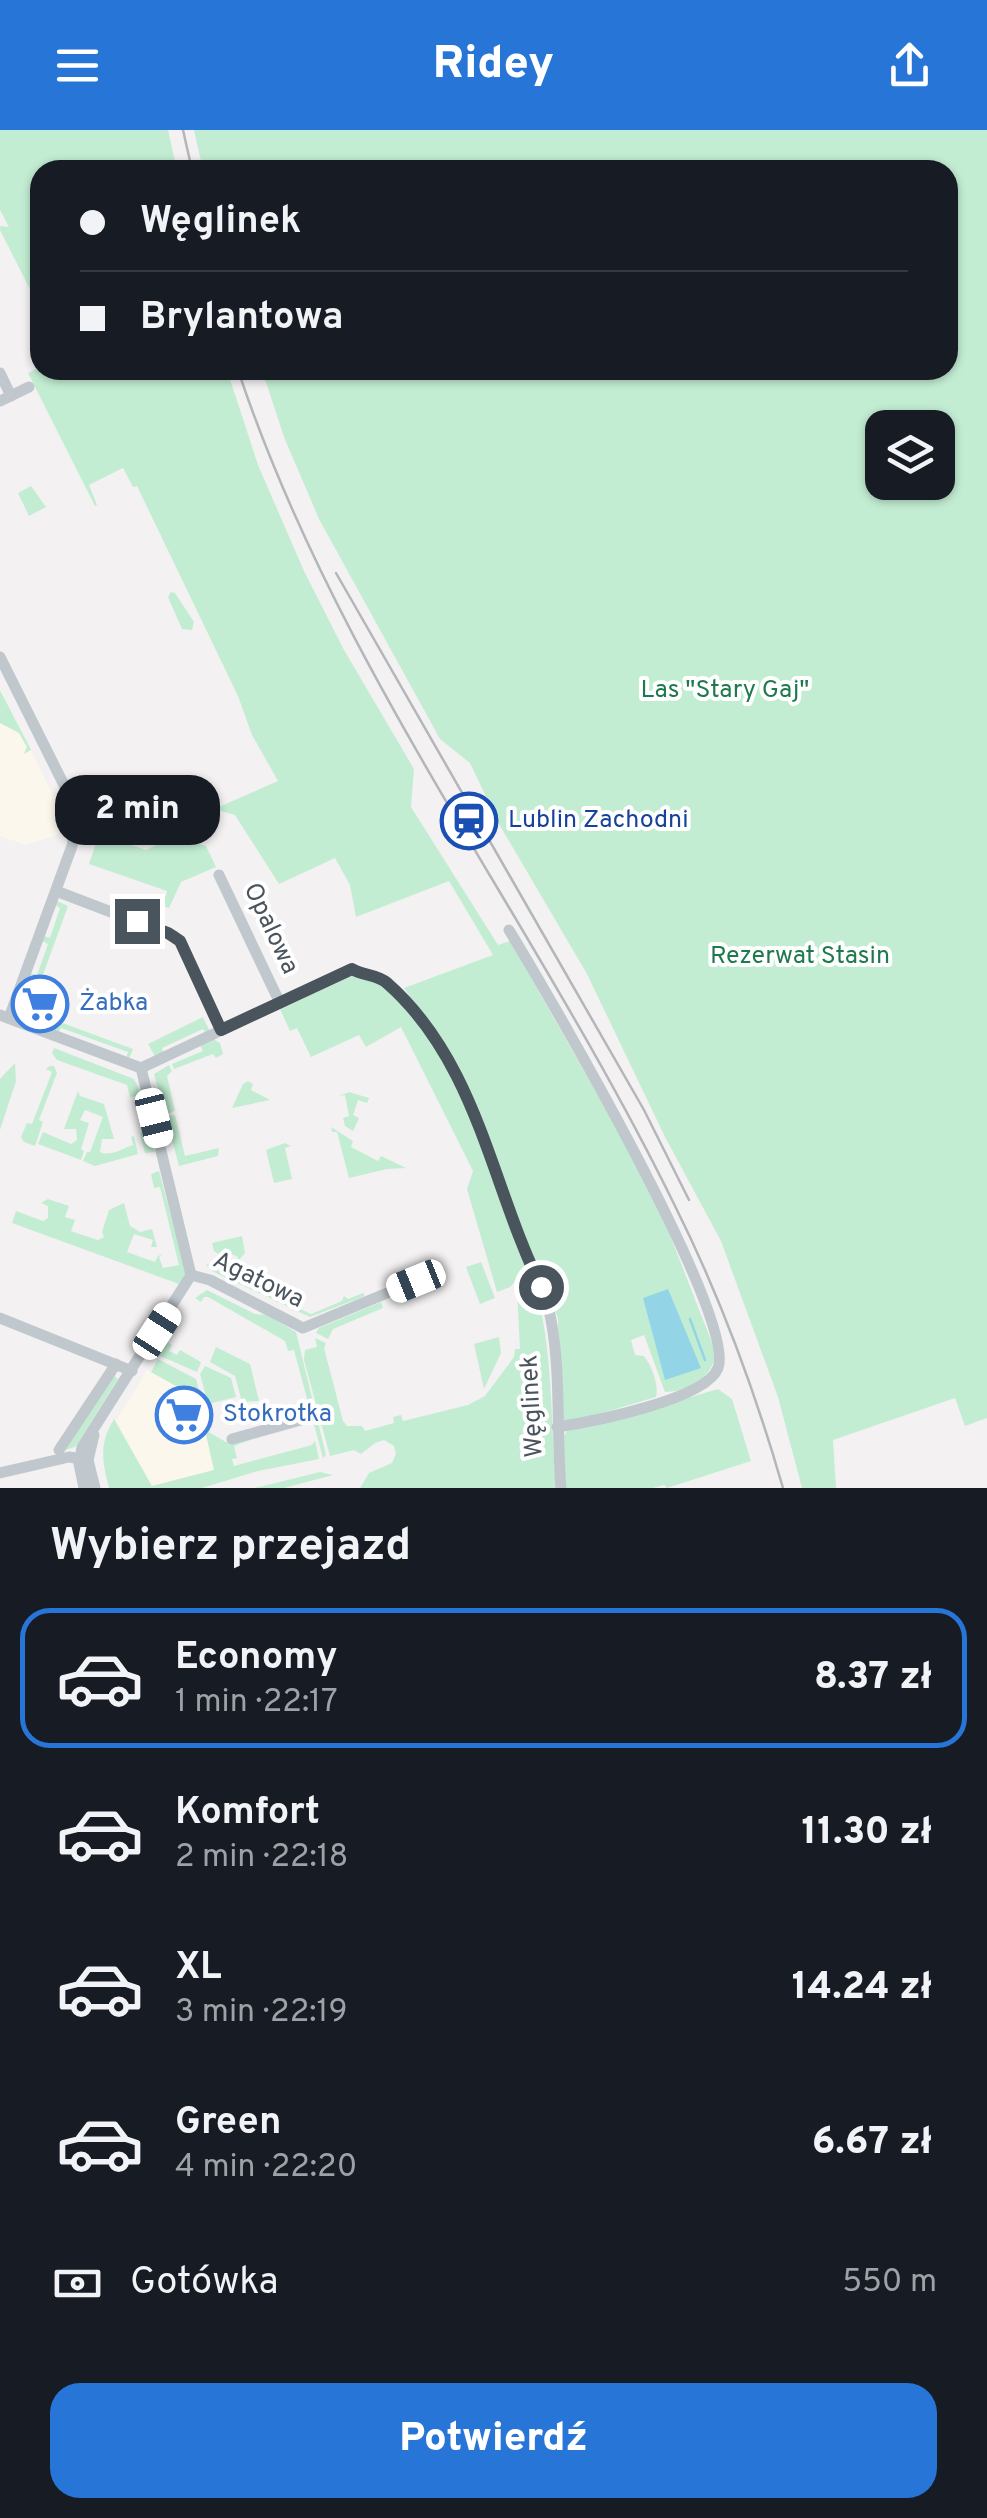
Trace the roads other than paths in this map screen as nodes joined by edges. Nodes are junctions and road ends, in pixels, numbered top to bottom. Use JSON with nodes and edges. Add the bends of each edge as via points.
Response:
{"nodes":[{"id":1,"x":0,"y":373,"type":"edge"},
{"id":2,"x":30,"y":386,"type":"dead end"},
{"id":3,"x":5,"y":398,"type":"edge"},
{"id":4,"x":0,"y":656,"type":"edge"},
{"id":5,"x":219,"y":875,"type":"dead end"},
{"id":6,"x":56,"y":891,"type":"junction"},
{"id":7,"x":509,"y":930,"type":"dead end"},
{"id":8,"x":280,"y":1003,"type":"junction"},
{"id":9,"x":5,"y":1016,"type":"edge"},
{"id":10,"x":221,"y":1030,"type":"junction"},
{"id":11,"x":141,"y":1068,"type":"junction"},
{"id":12,"x":192,"y":1275,"type":"junction"},
{"id":13,"x":416,"y":1281,"type":"dead end"},
{"id":14,"x":0,"y":1318,"type":"edge"},
{"id":15,"x":116,"y":1364,"type":"junction"},
{"id":16,"x":132,"y":1370,"type":"junction"},
{"id":17,"x":308,"y":1418,"type":"dead end"},
{"id":18,"x":557,"y":1427,"type":"junction"},
{"id":19,"x":232,"y":1438,"type":"dead end"},
{"id":20,"x":59,"y":1450,"type":"dead end"},
{"id":21,"x":84,"y":1458,"type":"junction"},
{"id":22,"x":0,"y":1474,"type":"edge"},
{"id":23,"x":84,"y":1488,"type":"edge"},
{"id":24,"x":95,"y":1488,"type":"edge"},
{"id":25,"x":561,"y":1488,"type":"edge"}],
"edges":[{"from":1,"to":3,"type":"street"},
{"from":2,"to":3,"type":"street"},
{"from":4,"to":6,"type":"street","via":[[76,812]]},
{"from":5,"to":8,"type":"street","name":"Opalowa"},
{"from":6,"to":9,"type":"street"},
{"from":6,"to":10,"type":"street","via":[[180,941]]},
{"from":7,"to":18,"type":"street","via":[[641,1164],[720,1348],[718,1369],[702,1387]]},
{"from":8,"to":10,"type":"street"},
{"from":8,"to":18,"type":"street","name":"Węglinek","via":[[352,969],[386,982],[446,1053],[486,1138],[548,1305]]},
{"from":9,"to":11,"type":"street"},
{"from":10,"to":11,"type":"street"},
{"from":11,"to":12,"type":"street","name":"Agatowa"},
{"from":12,"to":13,"type":"street","name":"Agatowa","via":[[302,1328]]},
{"from":12,"to":16,"type":"street","name":"Agatowa"},
{"from":14,"to":15,"type":"street"},
{"from":15,"to":16,"type":"street"},
{"from":15,"to":20,"type":"street"},
{"from":16,"to":21,"type":"street","name":"Agatowa","via":[[82,1447]]},
{"from":17,"to":19,"type":"street"},
{"from":18,"to":25,"type":"street","name":"Węglinek"},
{"from":21,"to":22,"type":"street"},
{"from":21,"to":23,"type":"street"},
{"from":21,"to":24,"type":"street"}]}
